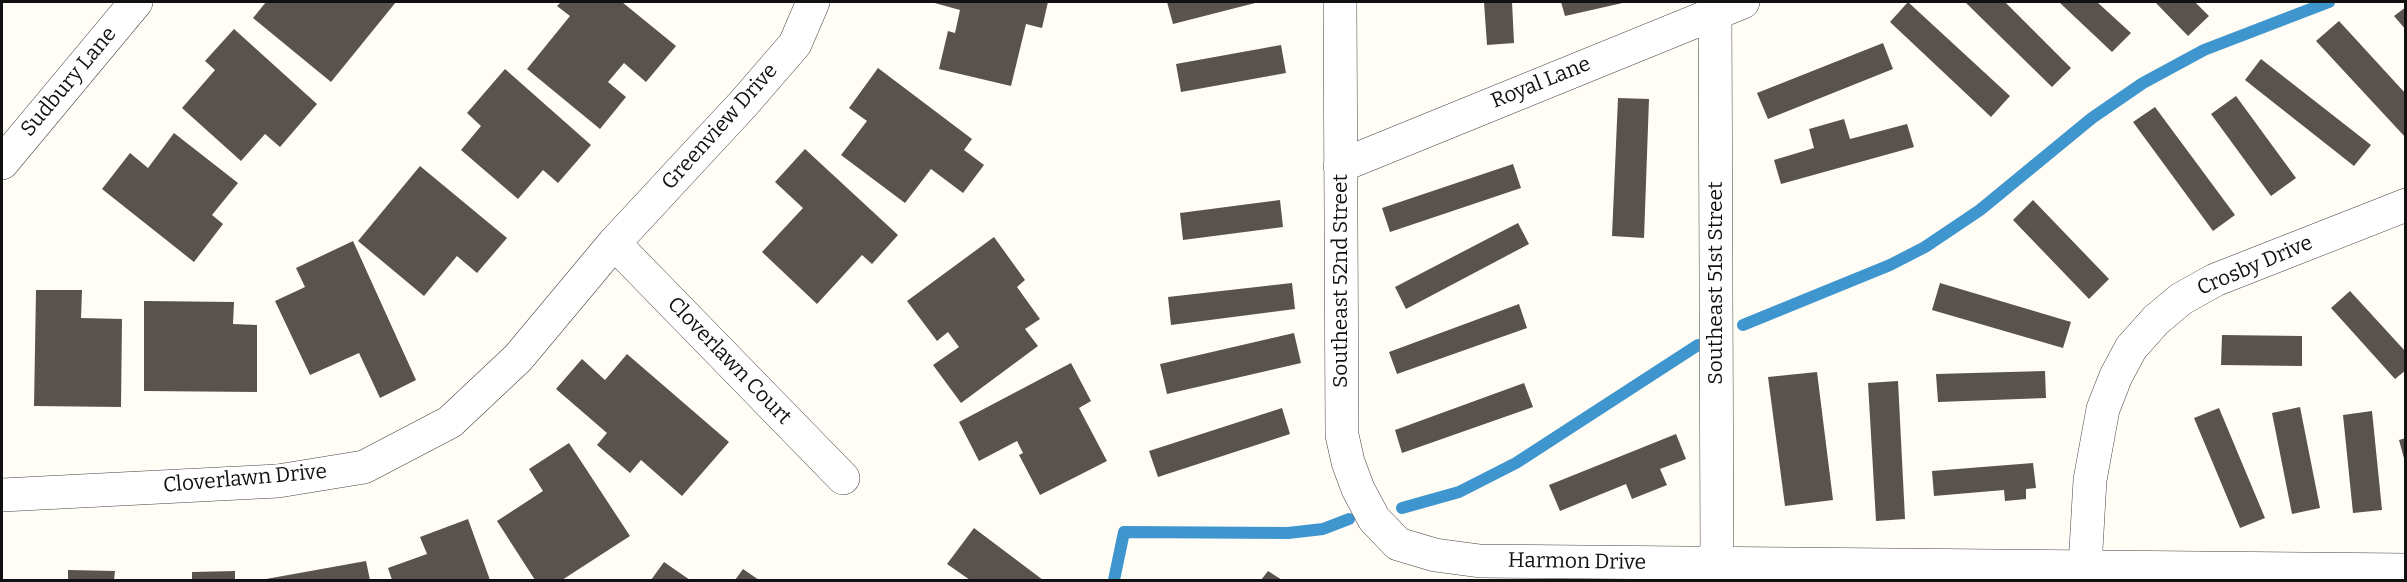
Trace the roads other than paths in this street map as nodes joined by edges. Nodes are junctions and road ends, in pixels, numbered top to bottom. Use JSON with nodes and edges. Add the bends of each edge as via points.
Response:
{"nodes":[{"id":1,"x":136,"y":2,"type":"edge"},
{"id":2,"x":813,"y":2,"type":"edge"},
{"id":3,"x":1340,"y":2,"type":"edge"},
{"id":4,"x":1724,"y":5,"type":"edge"},
{"id":5,"x":2,"y":163,"type":"edge"},
{"id":6,"x":1340,"y":166,"type":"junction"},
{"id":7,"x":2406,"y":205,"type":"edge"},
{"id":8,"x":614,"y":243,"type":"junction"},
{"id":9,"x":843,"y":478,"type":"dead end"},
{"id":10,"x":2,"y":495,"type":"edge"},
{"id":11,"x":1398,"y":544,"type":"joint"},
{"id":12,"x":1717,"y":564,"type":"junction"},
{"id":13,"x":2085,"y":567,"type":"junction"},
{"id":14,"x":2406,"y":570,"type":"edge"}],
"edges":[{"from":1,"to":5,"type":"street","name":"Sudbury Lane"},
{"from":2,"to":8,"type":"street","name":"Greenview Drive","via":[[795,44]]},
{"from":3,"to":6,"type":"street","name":"Southeast 52nd Street"},
{"from":4,"to":6,"type":"street","name":"Royal Lane"},
{"from":4,"to":12,"type":"street","name":"Southeast 51st Street"},
{"from":6,"to":11,"type":"street","name":"Southeast 52nd Street","via":[[1342,435],[1348,462],[1374,519]]},
{"from":7,"to":13,"type":"street","name":"Crosby Drive","via":[[2215,280],[2181,298],[2131,348],[2103,409],[2090,480]]},
{"from":8,"to":9,"type":"street","name":"Cloverlawn Court"},
{"from":8,"to":10,"type":"street","name":"Cloverlawn Drive","via":[[518,358],[450,422],[364,467],[278,481]]},
{"from":11,"to":12,"type":"street","name":"Harmon Drive","via":[[1435,555],[1480,561]]},
{"from":12,"to":13,"type":"street","name":"Harmon Drive"},
{"from":13,"to":14,"type":"street","name":"Harmon Drive"}]}
